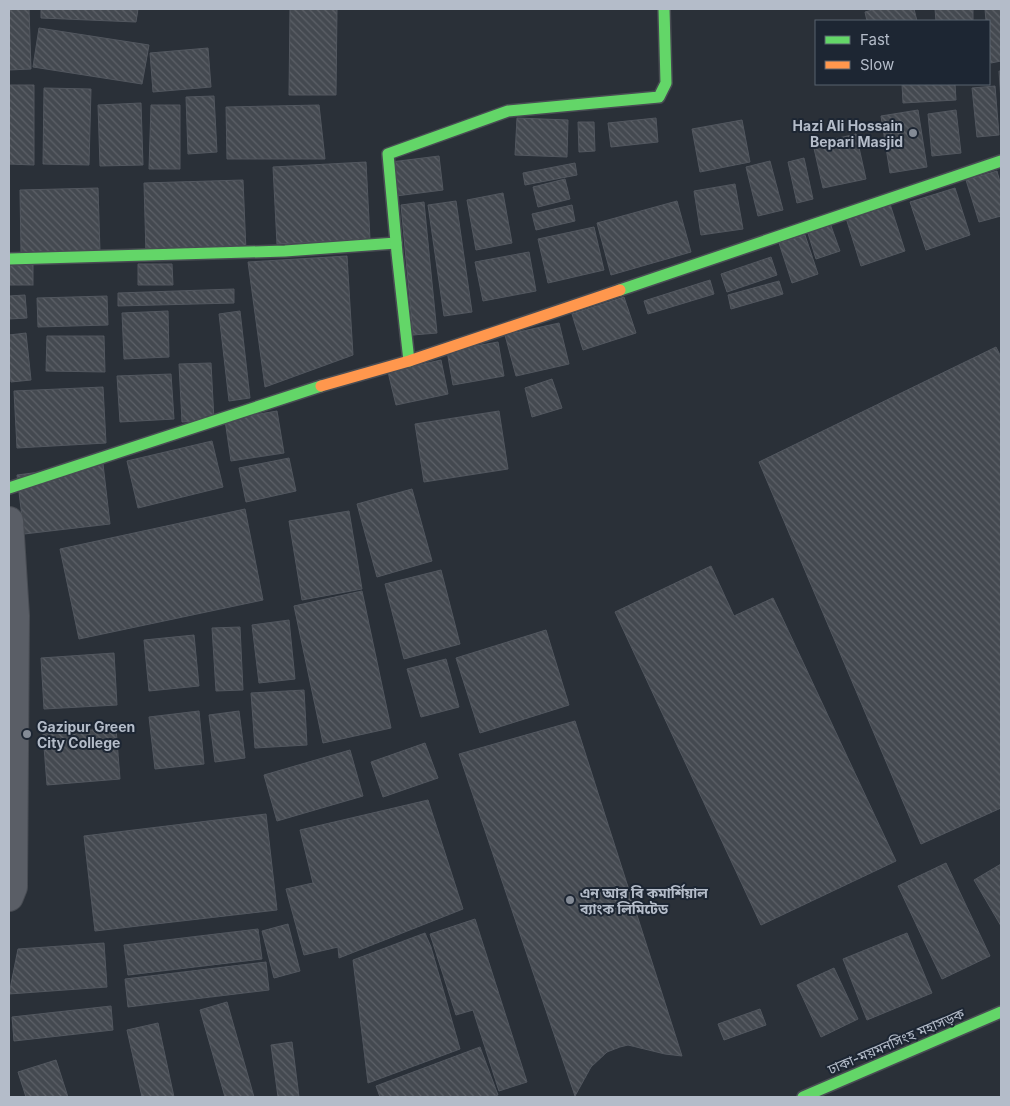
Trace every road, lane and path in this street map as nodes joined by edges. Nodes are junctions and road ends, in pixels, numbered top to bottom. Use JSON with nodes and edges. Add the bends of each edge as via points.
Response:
{"nodes":[{"id":1,"x":664,"y":9,"type":"edge"},
{"id":2,"x":1001,"y":160,"type":"edge"},
{"id":3,"x":396,"y":243,"type":"junction"},
{"id":4,"x":9,"y":259,"type":"edge"},
{"id":5,"x":409,"y":361,"type":"junction"},
{"id":6,"x":9,"y":488,"type":"edge"},
{"id":7,"x":9,"y":521,"type":"edge"},
{"id":8,"x":12,"y":625,"type":"edge"},
{"id":9,"x":9,"y":897,"type":"edge"},
{"id":10,"x":1001,"y":1012,"type":"edge"},
{"id":11,"x":803,"y":1097,"type":"edge"}],
"edges":[{"from":1,"to":3,"type":"main road","via":[[666,83],[659,97],[508,111],[388,154]]},
{"from":2,"to":5,"type":"main road"},
{"from":3,"to":4,"type":"main road","via":[[284,251]]},
{"from":3,"to":5,"type":"main road"},
{"from":5,"to":6,"type":"main road"},
{"from":7,"to":8,"type":"street"},
{"from":8,"to":9,"type":"street","via":[[13,887]]},
{"from":10,"to":11,"type":"main road","name":"ঢাকা-ময়মনসিংহ মহাসড়ক"}]}
